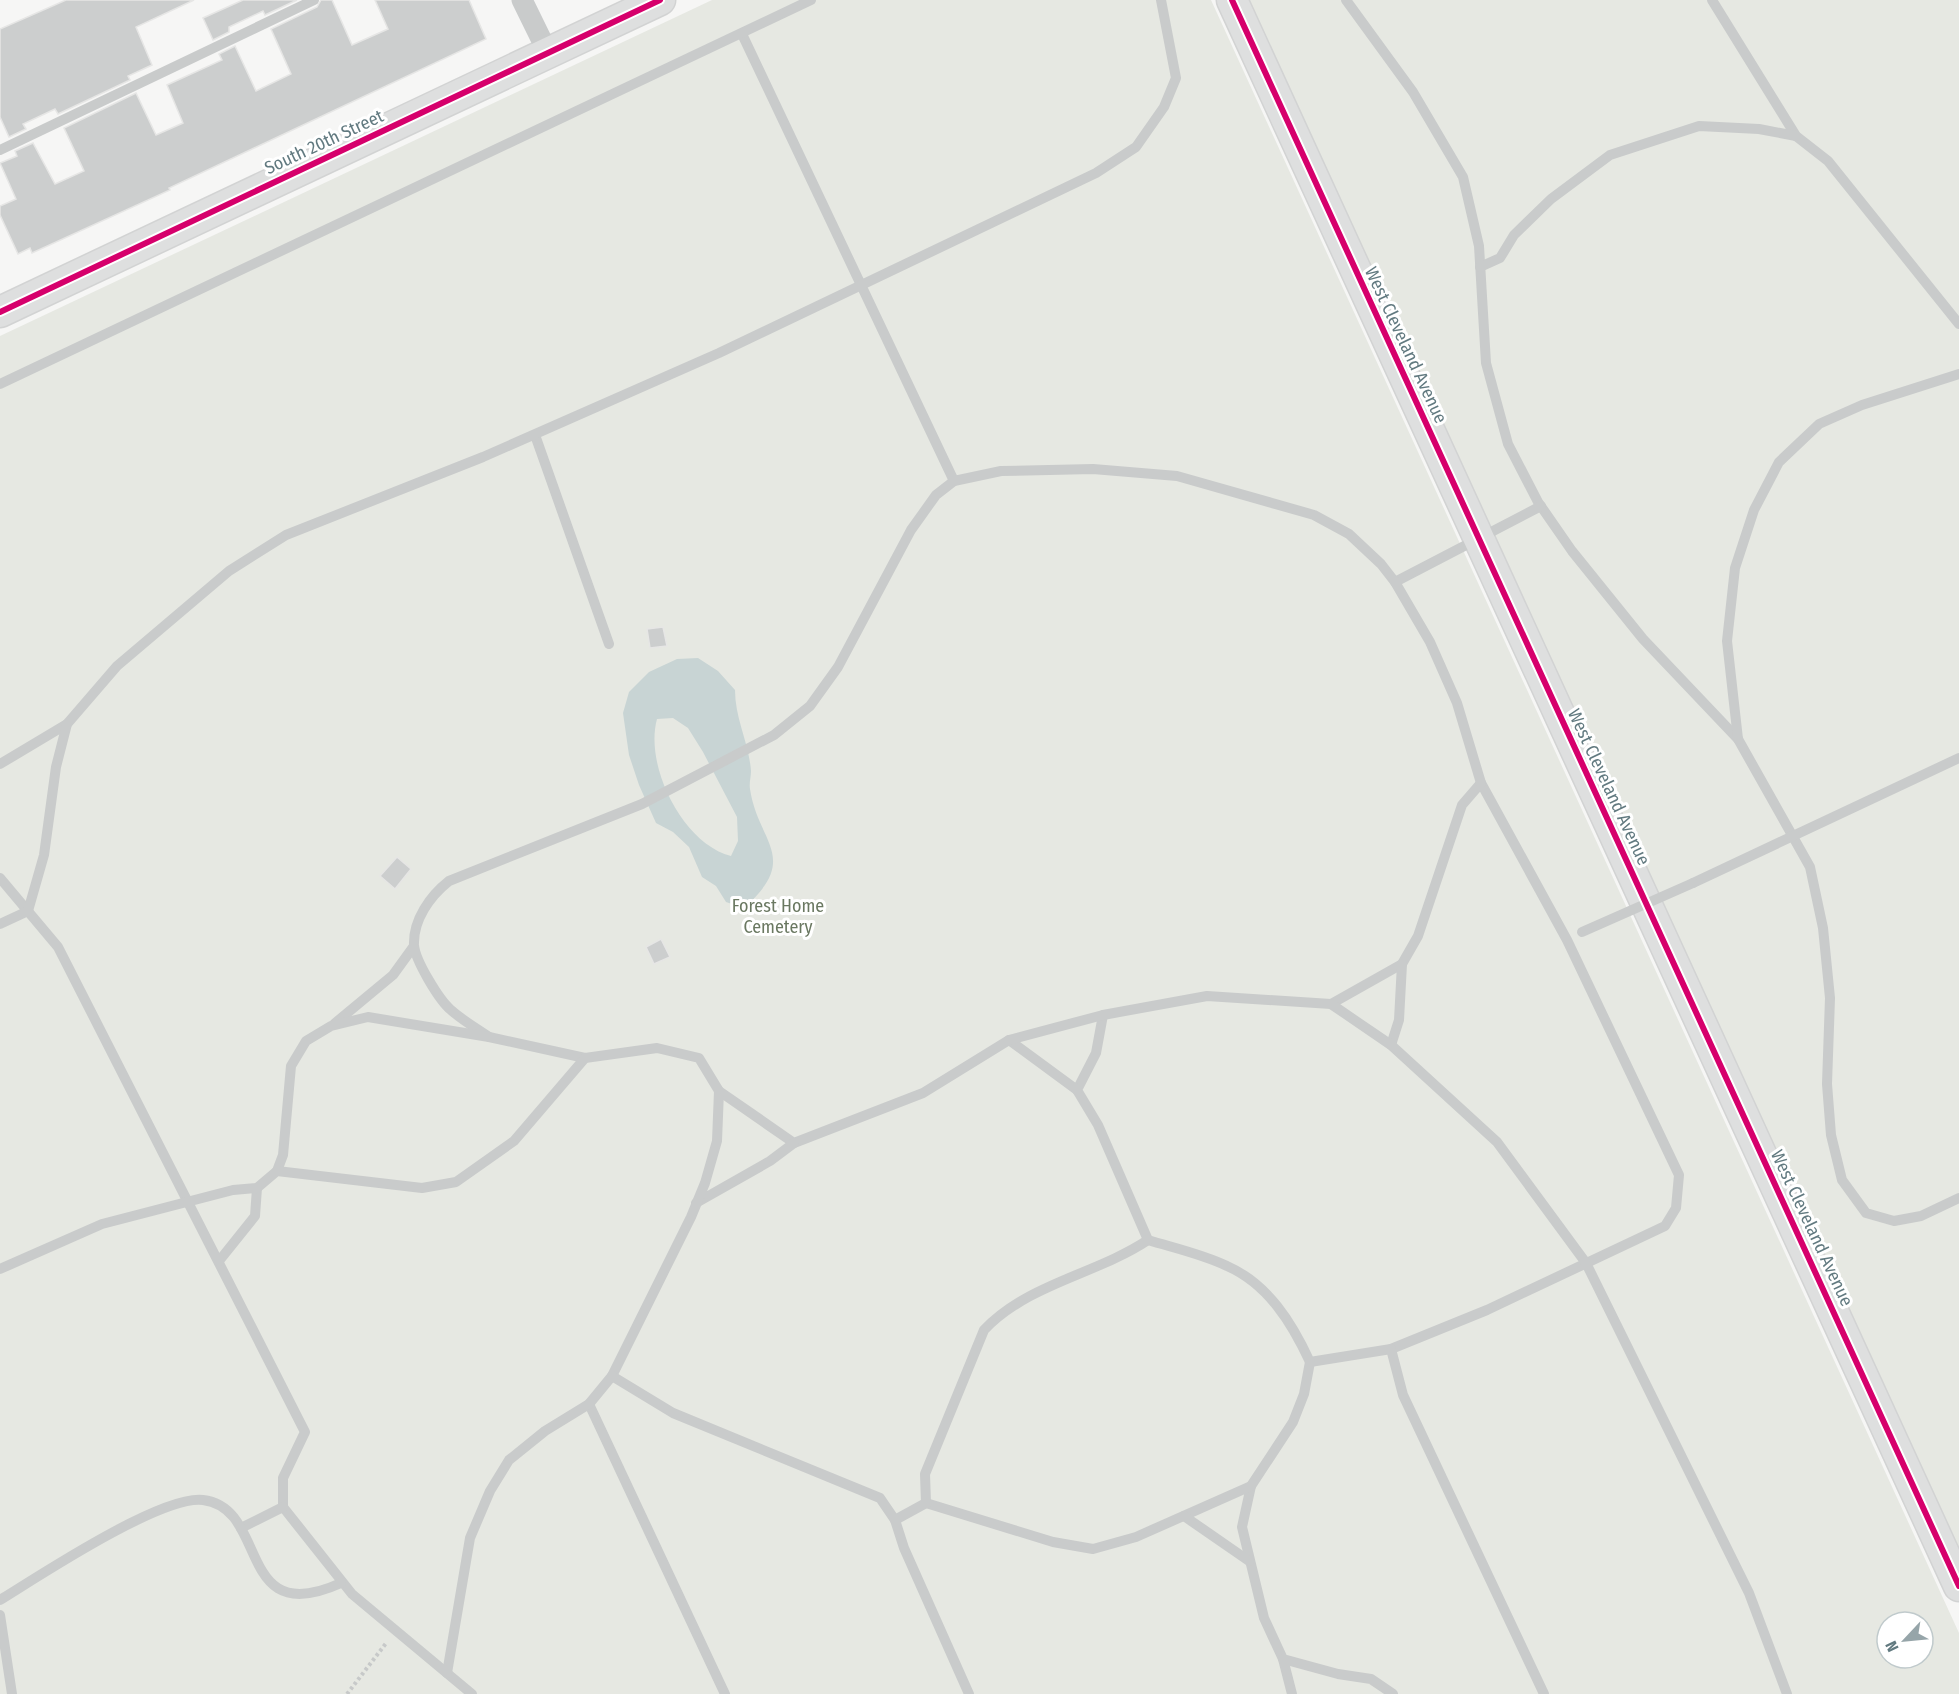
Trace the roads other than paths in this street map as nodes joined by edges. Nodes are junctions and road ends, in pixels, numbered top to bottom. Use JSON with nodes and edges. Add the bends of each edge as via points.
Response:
{"nodes":[{"id":1,"x":314,"y":0,"type":"edge"},
{"id":2,"x":522,"y":0,"type":"edge"},
{"id":3,"x":660,"y":0,"type":"edge"},
{"id":4,"x":811,"y":0,"type":"edge"},
{"id":5,"x":1161,"y":0,"type":"edge"},
{"id":6,"x":1232,"y":0,"type":"edge"},
{"id":7,"x":1346,"y":0,"type":"edge"},
{"id":8,"x":1712,"y":0,"type":"edge"},
{"id":9,"x":742,"y":34,"type":"junction"},
{"id":10,"x":548,"y":53,"type":"junction"},
{"id":11,"x":1796,"y":136,"type":"junction"},
{"id":12,"x":0,"y":150,"type":"edge"},
{"id":13,"x":1480,"y":267,"type":"junction"},
{"id":14,"x":860,"y":286,"type":"junction"},
{"id":15,"x":2,"y":305,"type":"edge"},
{"id":16,"x":1959,"y":324,"type":"edge"},
{"id":17,"x":1959,"y":374,"type":"edge"},
{"id":18,"x":0,"y":384,"type":"edge"},
{"id":19,"x":535,"y":435,"type":"junction"},
{"id":20,"x":954,"y":481,"type":"junction"},
{"id":21,"x":1541,"y":506,"type":"junction"},
{"id":22,"x":1478,"y":537,"type":"junction"},
{"id":23,"x":1395,"y":582,"type":"junction"},
{"id":24,"x":609,"y":644,"type":"dead end"},
{"id":25,"x":67,"y":724,"type":"junction"},
{"id":26,"x":1738,"y":739,"type":"junction"},
{"id":27,"x":1959,"y":758,"type":"edge"},
{"id":28,"x":0,"y":764,"type":"edge"},
{"id":29,"x":1481,"y":783,"type":"junction"},
{"id":30,"x":1792,"y":836,"type":"junction"},
{"id":31,"x":0,"y":878,"type":"edge"},
{"id":32,"x":28,"y":911,"type":"junction"},
{"id":33,"x":0,"y":924,"type":"edge"},
{"id":34,"x":1567,"y":940,"type":"junction"},
{"id":35,"x":414,"y":946,"type":"junction"},
{"id":36,"x":1402,"y":964,"type":"junction"},
{"id":37,"x":1331,"y":1004,"type":"junction"},
{"id":38,"x":1103,"y":1015,"type":"junction"},
{"id":39,"x":331,"y":1026,"type":"junction"},
{"id":40,"x":489,"y":1036,"type":"junction"},
{"id":41,"x":1009,"y":1040,"type":"junction"},
{"id":42,"x":1391,"y":1045,"type":"junction"},
{"id":43,"x":585,"y":1058,"type":"junction"},
{"id":44,"x":1077,"y":1090,"type":"junction"},
{"id":45,"x":719,"y":1091,"type":"junction"},
{"id":46,"x":794,"y":1143,"type":"junction"},
{"id":47,"x":277,"y":1171,"type":"junction"},
{"id":48,"x":257,"y":1188,"type":"junction"},
{"id":49,"x":1959,"y":1198,"type":"edge"},
{"id":50,"x":189,"y":1201,"type":"junction"},
{"id":51,"x":696,"y":1203,"type":"junction"},
{"id":52,"x":1148,"y":1240,"type":"junction"},
{"id":53,"x":219,"y":1262,"type":"junction"},
{"id":54,"x":1586,"y":1263,"type":"junction"},
{"id":55,"x":0,"y":1269,"type":"edge"},
{"id":56,"x":1391,"y":1349,"type":"junction"},
{"id":57,"x":1310,"y":1362,"type":"junction"},
{"id":58,"x":612,"y":1376,"type":"junction"},
{"id":59,"x":589,"y":1404,"type":"junction"},
{"id":60,"x":1251,"y":1486,"type":"junction"},
{"id":61,"x":926,"y":1503,"type":"junction"},
{"id":62,"x":283,"y":1507,"type":"junction"},
{"id":63,"x":1184,"y":1516,"type":"junction"},
{"id":64,"x":896,"y":1520,"type":"junction"},
{"id":65,"x":241,"y":1528,"type":"junction"},
{"id":66,"x":1248,"y":1561,"type":"junction"},
{"id":67,"x":341,"y":1583,"type":"junction"},
{"id":68,"x":1959,"y":1586,"type":"edge"},
{"id":69,"x":0,"y":1600,"type":"edge"},
{"id":70,"x":0,"y":1615,"type":"edge"},
{"id":71,"x":1283,"y":1659,"type":"junction"},
{"id":72,"x":447,"y":1673,"type":"junction"},
{"id":73,"x":5,"y":1674,"type":"edge"},
{"id":74,"x":12,"y":1694,"type":"edge"},
{"id":75,"x":472,"y":1694,"type":"edge"},
{"id":76,"x":725,"y":1694,"type":"edge"},
{"id":77,"x":969,"y":1694,"type":"edge"},
{"id":78,"x":1292,"y":1694,"type":"edge"},
{"id":79,"x":1393,"y":1694,"type":"edge"},
{"id":80,"x":1545,"y":1694,"type":"edge"},
{"id":81,"x":1786,"y":1694,"type":"edge"}],
"edges":[{"from":1,"to":12,"type":"lane"},
{"from":2,"to":10,"type":"street"},
{"from":3,"to":10,"type":"street","name":"South 20th Street"},
{"from":4,"to":9,"type":"lane"},
{"from":5,"to":14,"type":"lane","via":[[1176,78],[1164,107],[1136,147],[1096,173]]},
{"from":6,"to":22,"type":"street","name":"West Cleveland Avenue"},
{"from":7,"to":13,"type":"lane","via":[[1413,92],[1463,177]]},
{"from":8,"to":11,"type":"lane"},
{"from":9,"to":14,"type":"lane"},
{"from":9,"to":18,"type":"lane"},
{"from":10,"to":15,"type":"street","name":"South 20th Street"},
{"from":11,"to":13,"type":"lane","via":[[1759,129],[1699,126],[1610,155],[1551,199],[1514,235],[1500,258]]},
{"from":11,"to":16,"type":"lane","via":[[1828,161]]},
{"from":13,"to":21,"type":"lane","via":[[1486,363],[1508,444]]},
{"from":14,"to":19,"type":"lane"},
{"from":14,"to":20,"type":"lane"},
{"from":17,"to":26,"type":"lane","via":[[1862,405],[1819,424],[1779,462],[1754,510],[1736,568],[1727,641]]},
{"from":19,"to":24,"type":"lane"},
{"from":19,"to":25,"type":"lane","via":[[286,535],[229,571],[117,666]]},
{"from":20,"to":23,"type":"lane","via":[[1001,471],[1093,468],[1177,477],[1314,515],[1349,534]]},
{"from":20,"to":35,"type":"lane","via":[[936,495],[911,530],[837,667],[810,706],[774,735],[642,804],[449,882],[426,905]]},
{"from":21,"to":22,"type":"lane"},
{"from":21,"to":26,"type":"lane","via":[[1643,639]]},
{"from":22,"to":23,"type":"lane"},
{"from":22,"to":68,"type":"street","name":"West Cleveland Avenue"},
{"from":23,"to":29,"type":"lane","via":[[1430,642],[1457,703]]},
{"from":25,"to":28,"type":"lane"},
{"from":25,"to":32,"type":"lane","via":[[56,767],[44,855]]},
{"from":26,"to":30,"type":"lane"},
{"from":27,"to":30,"type":"lane"},
{"from":29,"to":34,"type":"lane"},
{"from":29,"to":36,"type":"lane","via":[[1462,805],[1418,936]]},
{"from":30,"to":34,"type":"lane","bridge":true},
{"from":30,"to":49,"type":"lane","via":[[1810,867],[1823,928],[1830,998],[1827,1084],[1831,1135],[1842,1180],[1866,1213],[1894,1221],[1921,1216]]},
{"from":31,"to":32,"type":"lane"},
{"from":32,"to":33,"type":"lane"},
{"from":32,"to":50,"type":"lane","via":[[58,947]]},
{"from":34,"to":54,"type":"lane","via":[[1679,1175],[1676,1208],[1665,1226]]},
{"from":35,"to":39,"type":"lane","via":[[393,975]]},
{"from":35,"to":40,"type":"lane","via":[[430,981],[449,1009]]},
{"from":36,"to":37,"type":"lane"},
{"from":36,"to":42,"type":"lane","via":[[1399,1020]]},
{"from":37,"to":38,"type":"lane","via":[[1207,996]]},
{"from":37,"to":42,"type":"lane"},
{"from":38,"to":41,"type":"lane"},
{"from":38,"to":44,"type":"lane","via":[[1096,1053]]},
{"from":39,"to":40,"type":"lane","via":[[368,1017]]},
{"from":39,"to":47,"type":"lane","via":[[306,1041],[291,1066],[283,1155]]},
{"from":40,"to":43,"type":"lane"},
{"from":41,"to":44,"type":"lane"},
{"from":41,"to":46,"type":"lane","via":[[923,1093]]},
{"from":42,"to":54,"type":"lane","via":[[1497,1142]]},
{"from":43,"to":45,"type":"lane","via":[[657,1048],[699,1058]]},
{"from":43,"to":47,"type":"lane","via":[[514,1141],[456,1182],[422,1188]]},
{"from":44,"to":52,"type":"lane","via":[[1098,1125]]},
{"from":45,"to":46,"type":"lane"},
{"from":45,"to":51,"type":"lane","via":[[717,1141]]},
{"from":46,"to":51,"type":"lane"},
{"from":47,"to":48,"type":"lane"},
{"from":48,"to":50,"type":"lane"},
{"from":48,"to":53,"type":"lane","via":[[255,1216]]},
{"from":50,"to":53,"type":"lane"},
{"from":50,"to":55,"type":"lane","via":[[102,1224]]},
{"from":51,"to":58,"type":"lane"},
{"from":52,"to":57,"type":"lane","via":[[1228,1266],[1266,1293],[1292,1324]]},
{"from":52,"to":61,"type":"lane","via":[[1125,1255],[1019,1301],[1000,1312],[984,1330],[925,1474]]},
{"from":53,"to":62,"type":"lane","via":[[305,1432],[284,1478]]},
{"from":54,"to":56,"type":"lane","via":[[1487,1310]]},
{"from":54,"to":81,"type":"lane","via":[[1749,1593]]},
{"from":56,"to":57,"type":"lane"},
{"from":56,"to":80,"type":"lane","via":[[1403,1395]]},
{"from":57,"to":60,"type":"lane","via":[[1293,1422]]},
{"from":58,"to":59,"type":"lane"},
{"from":58,"to":64,"type":"lane","via":[[673,1413],[880,1498]]},
{"from":59,"to":72,"type":"lane","via":[[545,1431],[509,1460],[490,1491],[470,1538]]},
{"from":59,"to":76,"type":"lane"},
{"from":60,"to":63,"type":"lane"},
{"from":60,"to":66,"type":"lane","via":[[1242,1527]]},
{"from":61,"to":63,"type":"lane","via":[[1053,1542],[1093,1549],[1136,1538]]},
{"from":61,"to":64,"type":"lane"},
{"from":62,"to":65,"type":"lane"},
{"from":62,"to":67,"type":"lane"},
{"from":63,"to":66,"type":"lane"},
{"from":64,"to":77,"type":"lane","via":[[904,1548]]},
{"from":65,"to":67,"type":"lane","via":[[258,1564],[279,1589],[292,1595],[314,1594]]},
{"from":65,"to":69,"type":"lane","via":[[231,1513],[218,1504],[183,1501],[86,1548]]},
{"from":66,"to":71,"type":"lane","via":[[1264,1618]]},
{"from":67,"to":72,"type":"lane"},
{"from":70,"to":73,"type":"lane"},
{"from":71,"to":78,"type":"lane"},
{"from":71,"to":79,"type":"lane","via":[[1371,1679]]},
{"from":72,"to":75,"type":"lane"},
{"from":73,"to":74,"type":"lane"}]}
